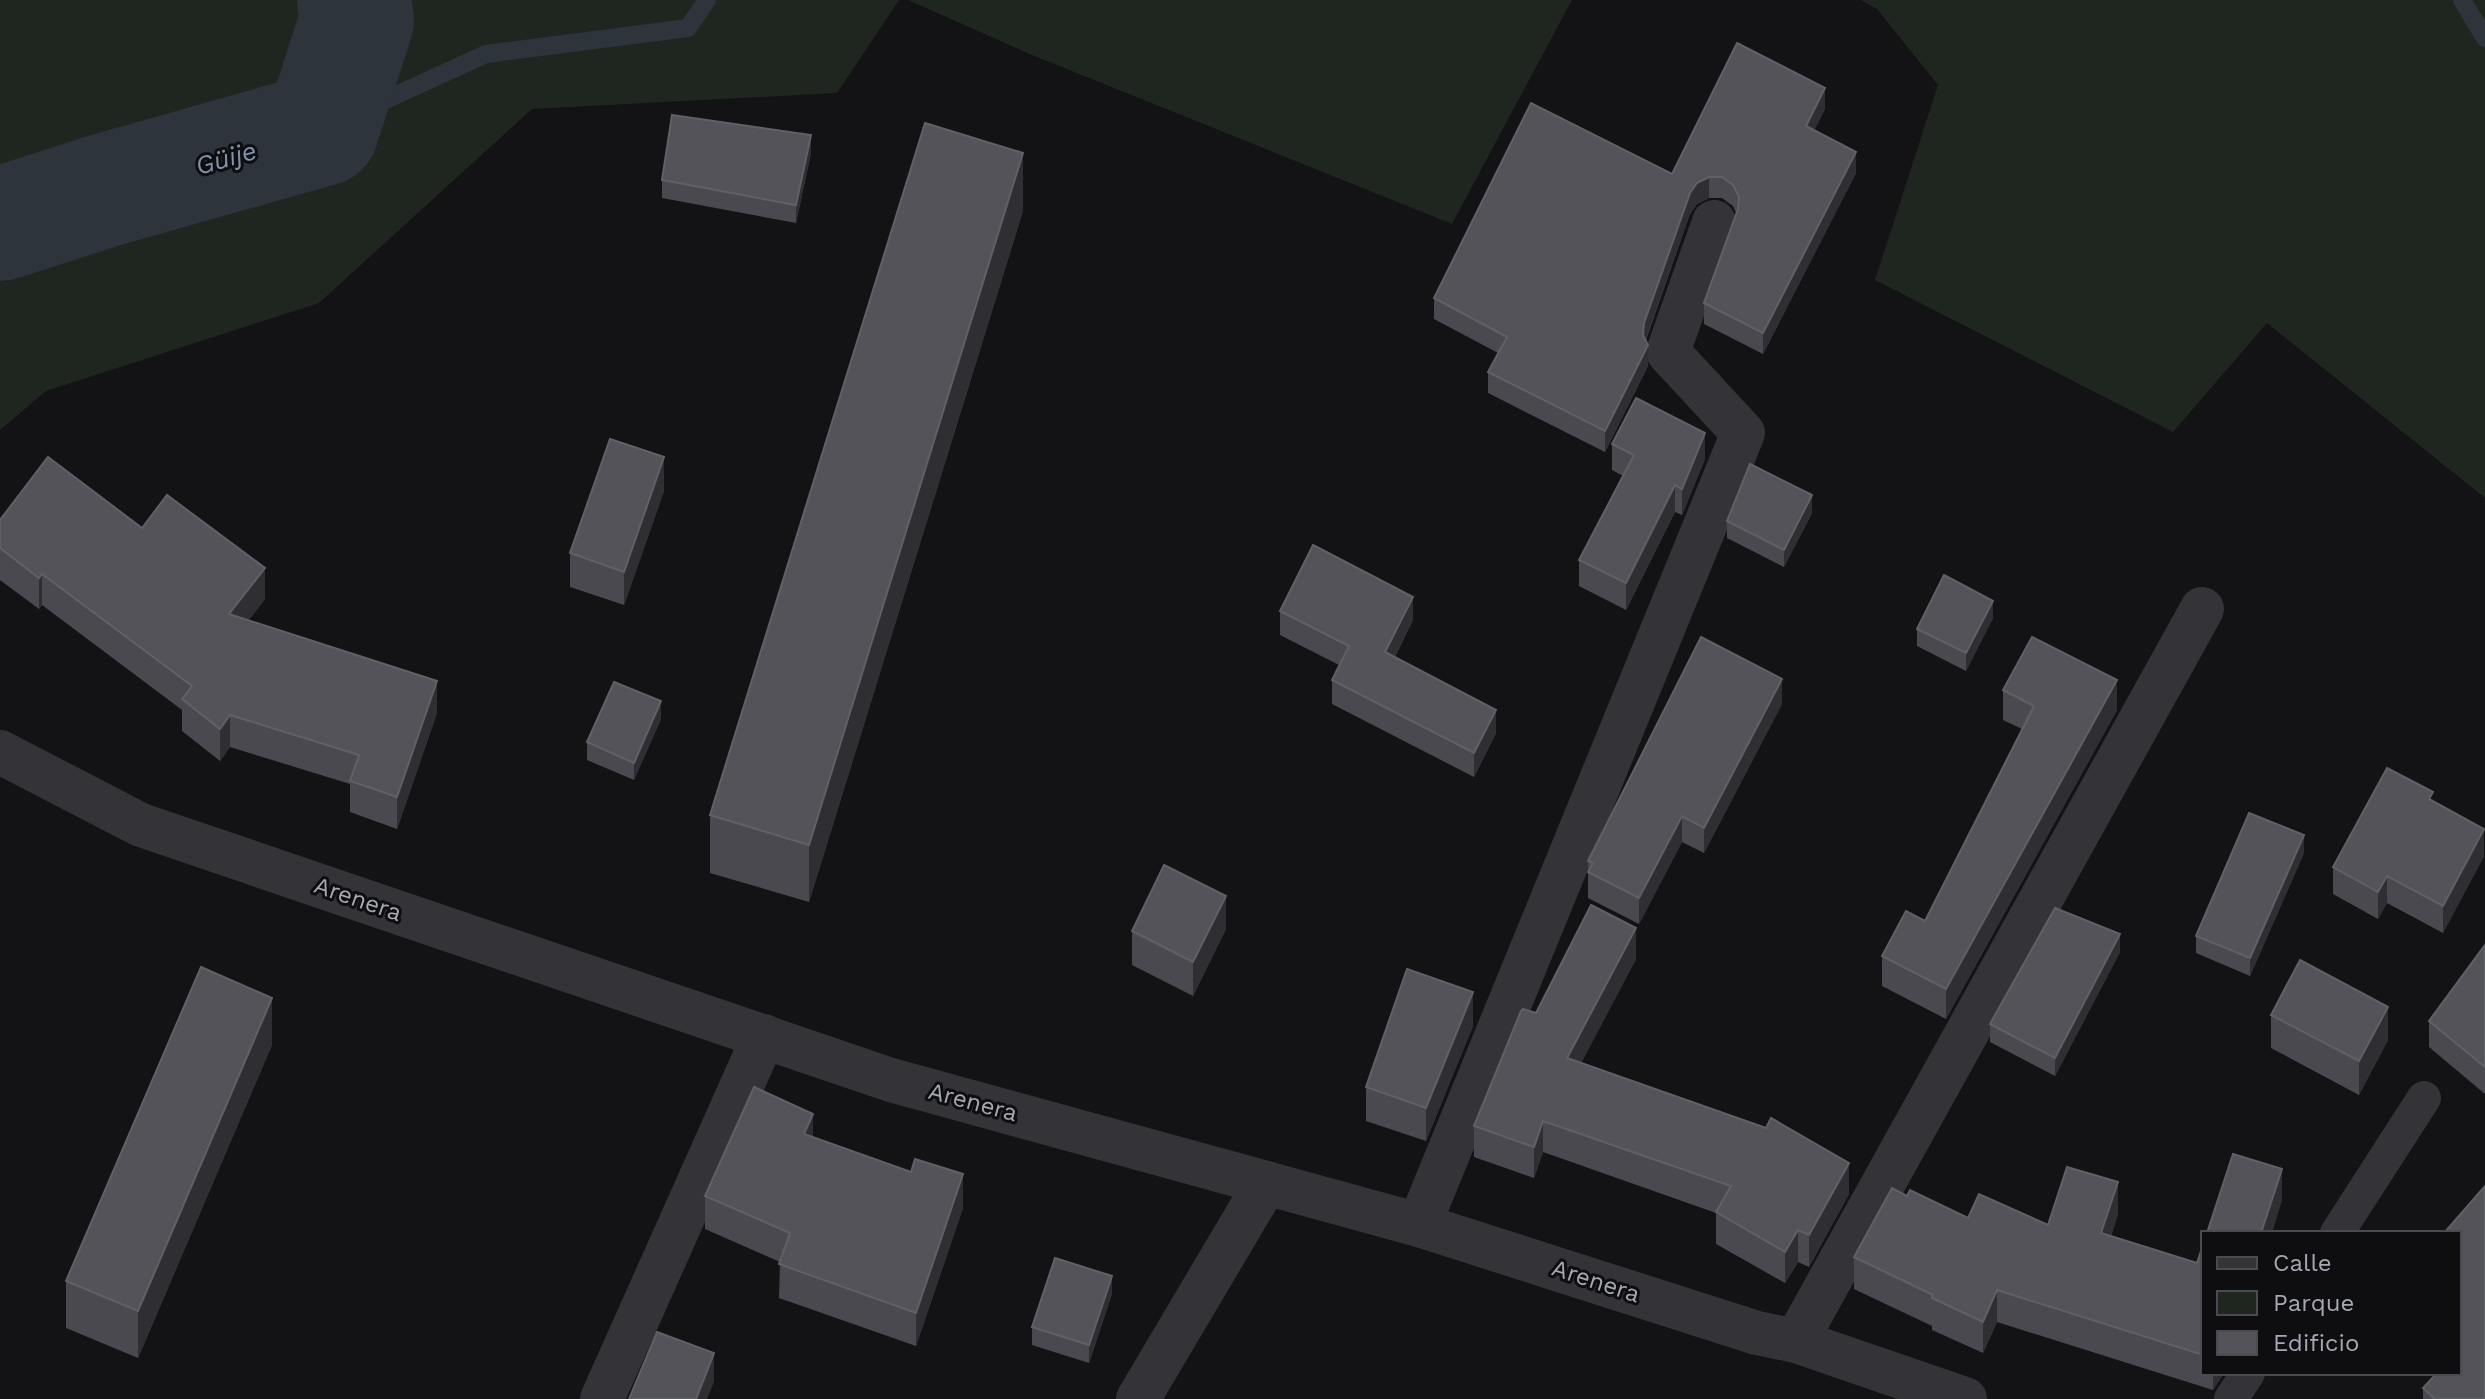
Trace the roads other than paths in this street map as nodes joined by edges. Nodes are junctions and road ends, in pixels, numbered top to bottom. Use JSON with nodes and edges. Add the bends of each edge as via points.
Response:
{"nodes":[{"id":1,"x":1714,"y":222,"type":"dead end"},
{"id":2,"x":2202,"y":609,"type":"dead end"},
{"id":3,"x":0,"y":752,"type":"edge"},
{"id":4,"x":764,"y":1036,"type":"junction"},
{"id":5,"x":2424,"y":1098,"type":"dead end"},
{"id":6,"x":1266,"y":1183,"type":"junction"},
{"id":7,"x":1419,"y":1225,"type":"junction"},
{"id":8,"x":2338,"y":1231,"type":"edge"},
{"id":9,"x":1796,"y":1341,"type":"junction"},
{"id":10,"x":2247,"y":1375,"type":"edge"},
{"id":11,"x":602,"y":1399,"type":"edge"},
{"id":12,"x":1138,"y":1399,"type":"edge"},
{"id":13,"x":1965,"y":1399,"type":"edge"},
{"id":14,"x":2231,"y":1399,"type":"edge"}],
"edges":[{"from":1,"to":7,"type":"street","via":[[1668,352],[1743,433]]},
{"from":2,"to":9,"type":"street"},
{"from":3,"to":4,"type":"street","name":"Arenera","via":[[141,825]]},
{"from":4,"to":6,"type":"street","name":"Arenera","via":[[891,1080]]},
{"from":4,"to":11,"type":"street"},
{"from":5,"to":8,"type":"lane"},
{"from":6,"to":7,"type":"street","name":"Arenera"},
{"from":6,"to":12,"type":"street"},
{"from":7,"to":9,"type":"street","name":"Arenera"},
{"from":9,"to":13,"type":"street","name":"Arenera"},
{"from":10,"to":14,"type":"lane"}]}
